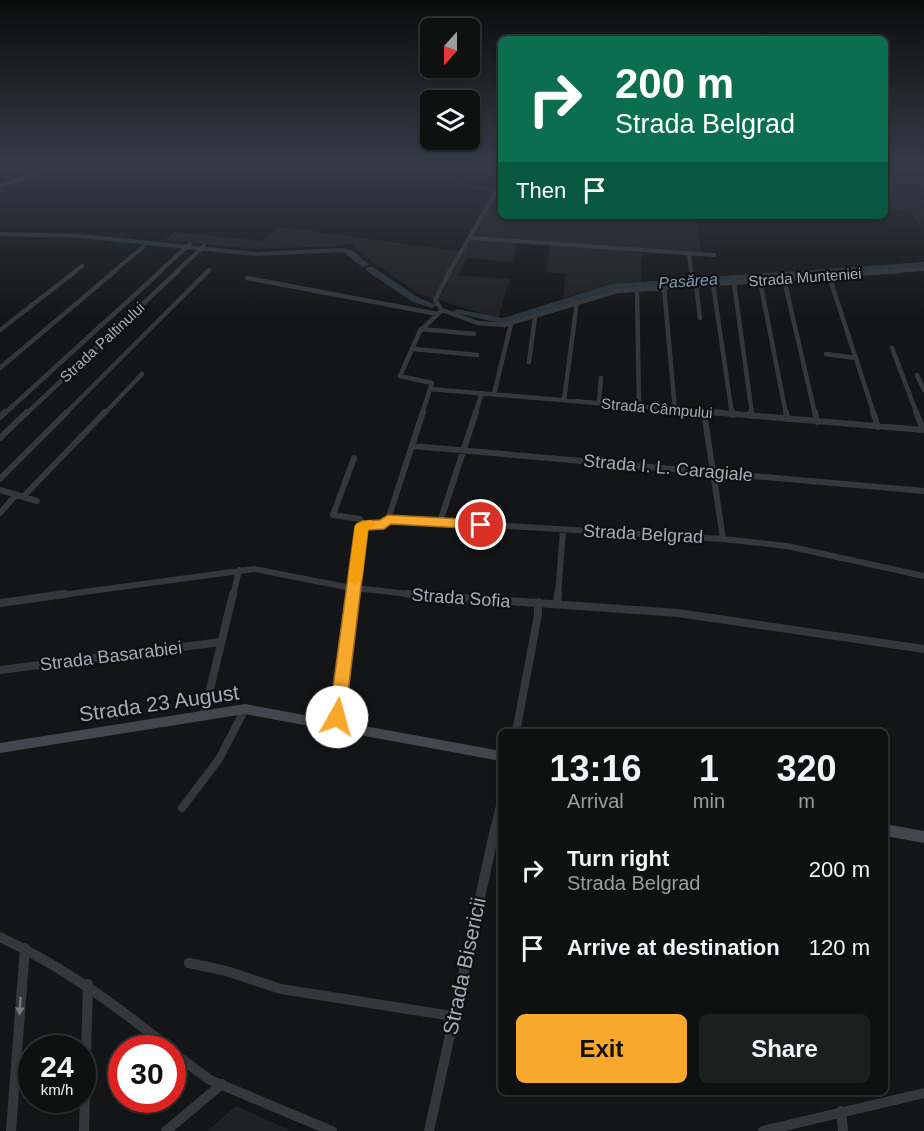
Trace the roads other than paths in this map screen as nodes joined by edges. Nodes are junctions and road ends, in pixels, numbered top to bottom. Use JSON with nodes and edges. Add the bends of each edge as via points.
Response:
{"nodes":[{"id":1,"x":484,"y":215,"type":"edge"},
{"id":2,"x":471,"y":238,"type":"junction"},
{"id":3,"x":190,"y":244,"type":"dead end"},
{"id":4,"x":204,"y":246,"type":"dead end"},
{"id":5,"x":143,"y":247,"type":"dead end"},
{"id":6,"x":689,"y":254,"type":"junction"},
{"id":7,"x":714,"y":255,"type":"dead end"},
{"id":8,"x":82,"y":266,"type":"dead end"},
{"id":9,"x":922,"y":269,"type":"edge"},
{"id":10,"x":209,"y":270,"type":"dead end"},
{"id":11,"x":829,"y":276,"type":"junction"},
{"id":12,"x":247,"y":278,"type":"dead end"},
{"id":13,"x":924,"y":278,"type":"edge"},
{"id":14,"x":784,"y":279,"type":"junction"},
{"id":15,"x":760,"y":280,"type":"junction"},
{"id":16,"x":734,"y":282,"type":"junction"},
{"id":17,"x":693,"y":284,"type":"junction"},
{"id":18,"x":713,"y":284,"type":"junction"},
{"id":19,"x":664,"y":287,"type":"junction"},
{"id":20,"x":637,"y":289,"type":"junction"},
{"id":21,"x":577,"y":302,"type":"junction"},
{"id":22,"x":440,"y":312,"type":"junction"},
{"id":23,"x":536,"y":317,"type":"junction"},
{"id":24,"x":700,"y":318,"type":"dead end"},
{"id":25,"x":511,"y":324,"type":"junction"},
{"id":26,"x":422,"y":329,"type":"junction"},
{"id":27,"x":0,"y":330,"type":"edge"},
{"id":28,"x":474,"y":334,"type":"dead end"},
{"id":29,"x":892,"y":348,"type":"dead end"},
{"id":30,"x":414,"y":349,"type":"junction"},
{"id":31,"x":826,"y":354,"type":"dead end"},
{"id":32,"x":477,"y":355,"type":"dead end"},
{"id":33,"x":856,"y":358,"type":"junction"},
{"id":34,"x":528,"y":362,"type":"dead end"},
{"id":35,"x":0,"y":368,"type":"edge"},
{"id":36,"x":142,"y":374,"type":"dead end"},
{"id":37,"x":917,"y":375,"type":"dead end"},
{"id":38,"x":601,"y":378,"type":"dead end"},
{"id":39,"x":430,"y":389,"type":"junction"},
{"id":40,"x":924,"y":390,"type":"edge"},
{"id":41,"x":482,"y":393,"type":"junction"},
{"id":42,"x":494,"y":394,"type":"junction"},
{"id":43,"x":564,"y":400,"type":"junction"},
{"id":44,"x":600,"y":403,"type":"junction"},
{"id":45,"x":639,"y":406,"type":"junction"},
{"id":46,"x":675,"y":410,"type":"junction"},
{"id":47,"x":704,"y":412,"type":"junction"},
{"id":48,"x":732,"y":415,"type":"junction"},
{"id":49,"x":752,"y":416,"type":"junction"},
{"id":50,"x":0,"y":417,"type":"edge"},
{"id":51,"x":787,"y":419,"type":"junction"},
{"id":52,"x":817,"y":422,"type":"junction"},
{"id":53,"x":878,"y":427,"type":"junction"},
{"id":54,"x":923,"y":430,"type":"edge"},
{"id":55,"x":0,"y":438,"type":"edge"},
{"id":56,"x":412,"y":446,"type":"junction"},
{"id":57,"x":464,"y":450,"type":"junction"},
{"id":58,"x":354,"y":458,"type":"dead end"},
{"id":59,"x":713,"y":472,"type":"junction"},
{"id":60,"x":0,"y":478,"type":"edge"},
{"id":61,"x":0,"y":490,"type":"edge"},
{"id":62,"x":924,"y":491,"type":"edge"},
{"id":63,"x":19,"y":496,"type":"junction"},
{"id":64,"x":37,"y":501,"type":"dead end"},
{"id":65,"x":0,"y":513,"type":"edge"},
{"id":66,"x":388,"y":519,"type":"junction"},
{"id":67,"x":440,"y":522,"type":"junction"},
{"id":68,"x":362,"y":526,"type":"junction"},
{"id":69,"x":563,"y":530,"type":"junction"},
{"id":70,"x":723,"y":539,"type":"junction"},
{"id":71,"x":239,"y":570,"type":"junction"},
{"id":72,"x":924,"y":576,"type":"edge"},
{"id":73,"x":354,"y":588,"type":"junction"},
{"id":74,"x":538,"y":602,"type":"junction"},
{"id":75,"x":0,"y":603,"type":"edge"},
{"id":76,"x":556,"y":603,"type":"junction"},
{"id":77,"x":222,"y":642,"type":"junction"},
{"id":78,"x":924,"y":649,"type":"edge"},
{"id":79,"x":0,"y":670,"type":"edge"},
{"id":80,"x":245,"y":708,"type":"junction"},
{"id":81,"x":204,"y":714,"type":"junction"},
{"id":82,"x":336,"y":724,"type":"junction"},
{"id":83,"x":517,"y":729,"type":"edge"},
{"id":84,"x":0,"y":748,"type":"edge"},
{"id":85,"x":498,"y":755,"type":"edge"},
{"id":86,"x":182,"y":808,"type":"dead end"},
{"id":87,"x":498,"y":815,"type":"edge"},
{"id":88,"x":888,"y":831,"type":"edge"},
{"id":89,"x":924,"y":837,"type":"edge"},
{"id":90,"x":0,"y":937,"type":"edge"},
{"id":91,"x":24,"y":948,"type":"junction"},
{"id":92,"x":189,"y":963,"type":"dead end"},
{"id":93,"x":88,"y":984,"type":"junction"},
{"id":94,"x":452,"y":1016,"type":"junction"},
{"id":95,"x":153,"y":1035,"type":"edge"},
{"id":96,"x":186,"y":1062,"type":"edge"},
{"id":97,"x":222,"y":1084,"type":"junction"},
{"id":98,"x":924,"y":1093,"type":"edge"},
{"id":99,"x":842,"y":1111,"type":"junction"},
{"id":100,"x":11,"y":1131,"type":"edge"},
{"id":101,"x":84,"y":1131,"type":"edge"},
{"id":102,"x":166,"y":1131,"type":"edge"},
{"id":103,"x":332,"y":1131,"type":"edge"},
{"id":104,"x":429,"y":1131,"type":"edge"},
{"id":105,"x":763,"y":1131,"type":"edge"},
{"id":106,"x":843,"y":1131,"type":"edge"}],
"edges":[{"from":1,"to":2,"type":"street"},
{"from":2,"to":6,"type":"street"},
{"from":2,"to":22,"type":"street","via":[[435,296]]},
{"from":3,"to":50,"type":"street"},
{"from":4,"to":55,"type":"street","name":"Strada Paltinului"},
{"from":5,"to":35,"type":"street"},
{"from":6,"to":7,"type":"street"},
{"from":6,"to":17,"type":"street"},
{"from":8,"to":27,"type":"street"},
{"from":9,"to":11,"type":"street","name":"Strada Munteniei"},
{"from":9,"to":13,"type":"street"},
{"from":10,"to":60,"type":"street"},
{"from":11,"to":14,"type":"street","name":"Strada Munteniei"},
{"from":11,"to":33,"type":"street"},
{"from":12,"to":22,"type":"street","name":"Strada Munteniei"},
{"from":14,"to":15,"type":"street","name":"Strada Munteniei"},
{"from":14,"to":52,"type":"street"},
{"from":15,"to":16,"type":"street","name":"Strada Munteniei"},
{"from":15,"to":51,"type":"street"},
{"from":16,"to":18,"type":"street","name":"Strada Munteniei"},
{"from":16,"to":49,"type":"street"},
{"from":17,"to":18,"type":"street","name":"Strada Munteniei"},
{"from":17,"to":19,"type":"street","name":"Strada Munteniei"},
{"from":17,"to":24,"type":"street"},
{"from":18,"to":48,"type":"street"},
{"from":19,"to":20,"type":"street","name":"Strada Munteniei"},
{"from":19,"to":46,"type":"street"},
{"from":20,"to":21,"type":"street","name":"Strada Munteniei","via":[[604,293]]},
{"from":20,"to":45,"type":"street"},
{"from":21,"to":23,"type":"street","name":"Strada Munteniei"},
{"from":21,"to":43,"type":"street"},
{"from":22,"to":25,"type":"street","name":"Strada Munteniei","via":[[485,324]]},
{"from":22,"to":26,"type":"street"},
{"from":23,"to":25,"type":"street","name":"Strada Munteniei"},
{"from":23,"to":34,"type":"street"},
{"from":25,"to":42,"type":"street"},
{"from":26,"to":28,"type":"street"},
{"from":26,"to":30,"type":"street"},
{"from":29,"to":54,"type":"street"},
{"from":30,"to":32,"type":"street"},
{"from":30,"to":39,"type":"street","name":"Strada Câmpului","via":[[400,377],[431,381]]},
{"from":31,"to":33,"type":"street"},
{"from":33,"to":53,"type":"street"},
{"from":36,"to":63,"type":"street"},
{"from":37,"to":40,"type":"street"},
{"from":38,"to":44,"type":"street"},
{"from":39,"to":41,"type":"street","name":"Strada Câmpului"},
{"from":39,"to":56,"type":"street"},
{"from":41,"to":42,"type":"street","name":"Strada Câmpului"},
{"from":41,"to":57,"type":"street"},
{"from":42,"to":43,"type":"street","name":"Strada Câmpului"},
{"from":43,"to":44,"type":"street","name":"Strada Câmpului"},
{"from":44,"to":45,"type":"street","name":"Strada Câmpului"},
{"from":45,"to":46,"type":"street","name":"Strada Câmpului"},
{"from":46,"to":47,"type":"street","name":"Strada Câmpului"},
{"from":47,"to":48,"type":"street","name":"Strada Câmpului"},
{"from":47,"to":59,"type":"street"},
{"from":48,"to":49,"type":"street","name":"Strada Câmpului"},
{"from":49,"to":51,"type":"street","name":"Strada Câmpului"},
{"from":51,"to":52,"type":"street","name":"Strada Câmpului"},
{"from":52,"to":53,"type":"street","name":"Strada Câmpului"},
{"from":53,"to":54,"type":"street","name":"Strada Câmpului"},
{"from":56,"to":57,"type":"street","name":"Strada I. L. Caragiale"},
{"from":56,"to":66,"type":"street"},
{"from":57,"to":59,"type":"street","name":"Strada I. L. Caragiale"},
{"from":57,"to":67,"type":"street"},
{"from":58,"to":68,"type":"street","via":[[333,515],[360,519]]},
{"from":59,"to":62,"type":"street","name":"Strada I. L. Caragiale"},
{"from":59,"to":70,"type":"street"},
{"from":61,"to":63,"type":"street"},
{"from":63,"to":64,"type":"street"},
{"from":63,"to":65,"type":"street"},
{"from":66,"to":67,"type":"street","name":"Strada Belgrad"},
{"from":66,"to":68,"type":"street","name":"Strada Belgrad","via":[[384,525]]},
{"from":67,"to":69,"type":"street","name":"Strada Belgrad"},
{"from":68,"to":73,"type":"street"},
{"from":69,"to":70,"type":"street","name":"Strada Belgrad"},
{"from":69,"to":76,"type":"street"},
{"from":70,"to":72,"type":"street","name":"Strada Belgrad","via":[[806,549]]},
{"from":71,"to":73,"type":"street","name":"Strada Sofia","via":[[264,570]]},
{"from":71,"to":75,"type":"street","name":"Strada Sofia"},
{"from":71,"to":77,"type":"street"},
{"from":73,"to":74,"type":"street","name":"Strada Sofia","via":[[440,598]]},
{"from":73,"to":82,"type":"street"},
{"from":74,"to":76,"type":"street","name":"Strada Sofia"},
{"from":74,"to":83,"type":"street"},
{"from":76,"to":78,"type":"street","name":"Strada Sofia","via":[[678,614]]},
{"from":77,"to":79,"type":"street","name":"Strada Basarabiei"},
{"from":77,"to":81,"type":"street"},
{"from":80,"to":81,"type":"main road","name":"Strada 23 August"},
{"from":80,"to":82,"type":"main road","name":"Strada 23 August"},
{"from":80,"to":86,"type":"street","via":[[219,759]]},
{"from":81,"to":84,"type":"main road","name":"Strada 23 August"},
{"from":82,"to":85,"type":"main road","name":"Strada 23 August"},
{"from":87,"to":94,"type":"street","name":"Strada Bisericii"},
{"from":88,"to":89,"type":"main road"},
{"from":90,"to":91,"type":"street"},
{"from":91,"to":93,"type":"street"},
{"from":91,"to":100,"type":"street","one_way":true},
{"from":92,"to":94,"type":"street","via":[[281,989]]},
{"from":93,"to":95,"type":"street"},
{"from":93,"to":101,"type":"street"},
{"from":94,"to":104,"type":"street","name":"Strada Bisericii"},
{"from":96,"to":97,"type":"street"},
{"from":97,"to":102,"type":"street"},
{"from":97,"to":103,"type":"street"},
{"from":98,"to":99,"type":"street"},
{"from":99,"to":105,"type":"street"},
{"from":99,"to":106,"type":"street"}]}
